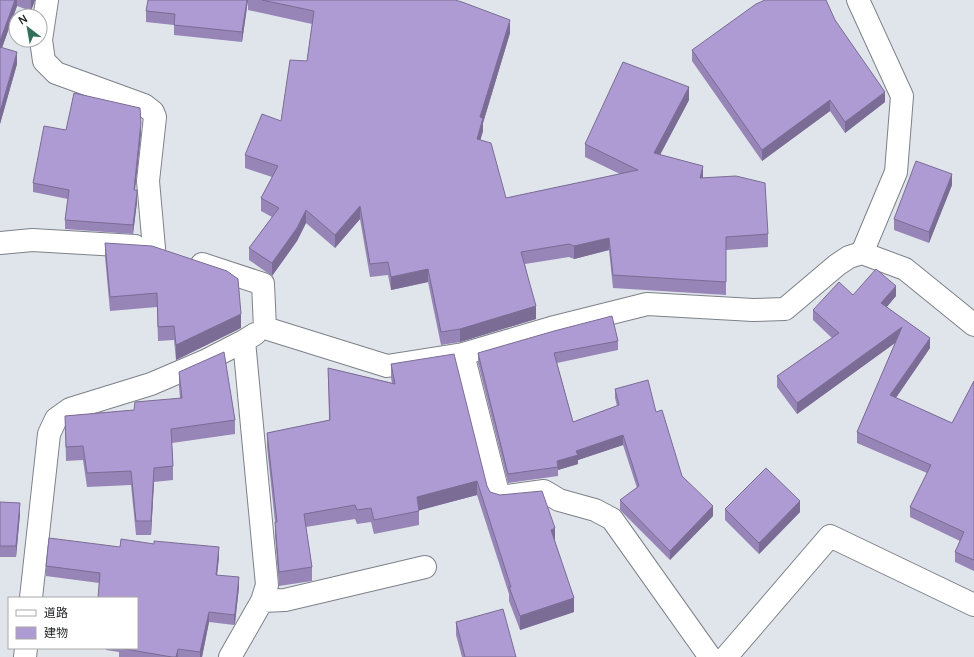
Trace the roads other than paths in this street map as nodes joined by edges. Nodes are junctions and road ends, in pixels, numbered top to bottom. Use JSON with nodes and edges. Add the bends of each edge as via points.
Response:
{"nodes":[{"id":1,"x":47,"y":0,"type":"edge"},
{"id":2,"x":858,"y":0,"type":"edge"},
{"id":3,"x":0,"y":243,"type":"edge"},
{"id":4,"x":154,"y":248,"type":"junction"},
{"id":5,"x":862,"y":253,"type":"junction"},
{"id":6,"x":974,"y":325,"type":"edge"},
{"id":7,"x":265,"y":328,"type":"junction"},
{"id":8,"x":244,"y":341,"type":"junction"},
{"id":9,"x":463,"y":354,"type":"junction"},
{"id":10,"x":425,"y":567,"type":"dead end"},
{"id":11,"x":31,"y":597,"type":"edge"},
{"id":12,"x":262,"y":601,"type":"junction"},
{"id":13,"x":974,"y":605,"type":"edge"},
{"id":14,"x":230,"y":657,"type":"edge"},
{"id":15,"x":710,"y":657,"type":"edge"},
{"id":16,"x":726,"y":657,"type":"edge"}],
"edges":[{"from":1,"to":4,"type":"street","via":[[41,40],[44,61],[56,74],[144,105],[153,112],[155,117],[148,181]]},
{"from":2,"to":5,"type":"street","via":[[902,96],[896,172]]},
{"from":3,"to":4,"type":"street","via":[[32,240]]},
{"from":4,"to":7,"type":"street","via":[[263,284]]},
{"from":5,"to":6,"type":"street","via":[[905,269]]},
{"from":5,"to":9,"type":"street","via":[[837,264],[785,309],[753,310],[647,304],[551,328]]},
{"from":7,"to":8,"type":"street"},
{"from":7,"to":9,"type":"street","via":[[387,366]]},
{"from":8,"to":11,"type":"street","via":[[151,384],[70,409],[56,419],[49,434]]},
{"from":8,"to":12,"type":"street","via":[[267,585]]},
{"from":9,"to":15,"type":"street","via":[[499,497],[544,491],[559,500],[595,510],[612,519]]},
{"from":10,"to":12,"type":"street","via":[[285,600]]},
{"from":12,"to":14,"type":"street"},
{"from":13,"to":16,"type":"street","via":[[830,536]]}]}
